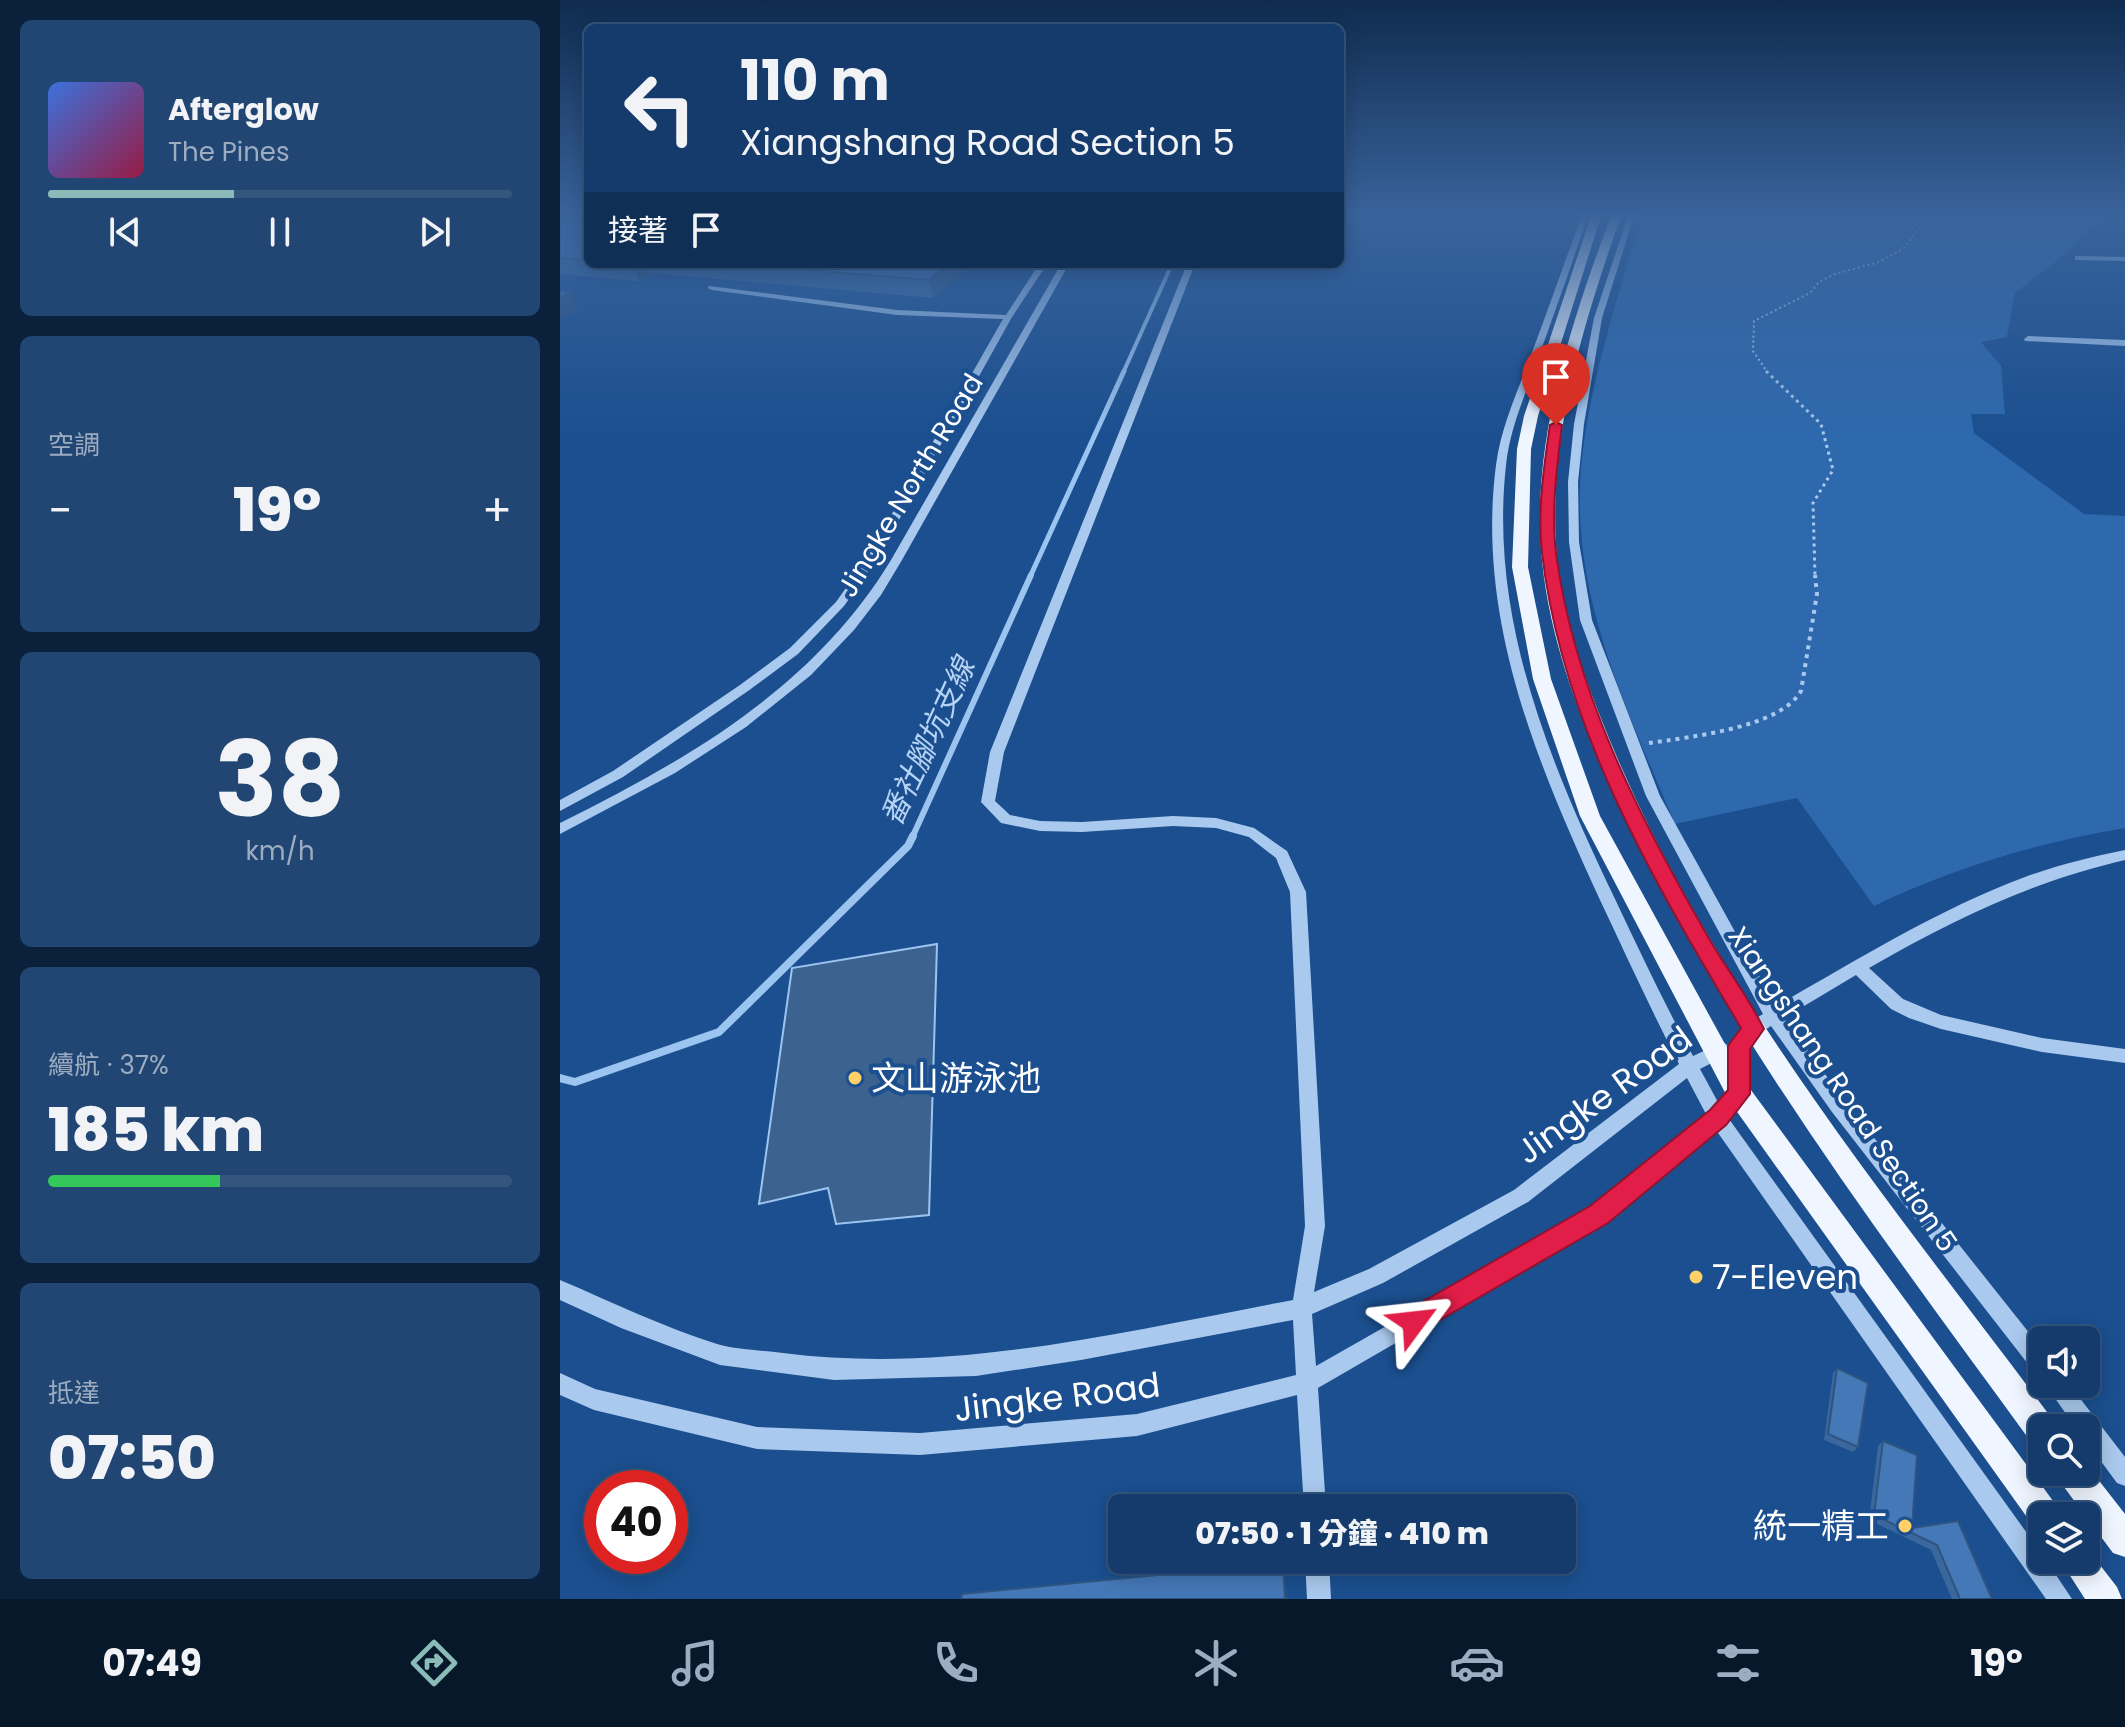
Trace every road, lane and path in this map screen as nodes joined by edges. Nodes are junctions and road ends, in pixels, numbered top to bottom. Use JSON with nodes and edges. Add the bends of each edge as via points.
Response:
{"nodes":[{"id":1,"x":712,"y":288,"type":"dead end"},
{"id":2,"x":1027,"y":288,"type":"edge"},
{"id":3,"x":1052,"y":288,"type":"edge"},
{"id":4,"x":1182,"y":288,"type":"edge"},
{"id":5,"x":1560,"y":288,"type":"edge"},
{"id":6,"x":1573,"y":288,"type":"edge"},
{"id":7,"x":1592,"y":288,"type":"edge"},
{"id":8,"x":1608,"y":288,"type":"edge"},
{"id":9,"x":1814,"y":288,"type":"edge"},
{"id":10,"x":1008,"y":317,"type":"junction"},
{"id":11,"x":2028,"y":339,"type":"dead end"},
{"id":12,"x":2125,"y":343,"type":"edge"},
{"id":13,"x":1634,"y":745,"type":"junction"},
{"id":14,"x":560,"y":806,"type":"edge"},
{"id":15,"x":560,"y":829,"type":"edge"},
{"id":16,"x":2125,"y":855,"type":"edge"},
{"id":17,"x":1857,"y":966,"type":"junction"},
{"id":18,"x":1755,"y":1030,"type":"junction"},
{"id":19,"x":1716,"y":1051,"type":"junction"},
{"id":20,"x":2125,"y":1056,"type":"edge"},
{"id":21,"x":1688,"y":1067,"type":"junction"},
{"id":22,"x":1739,"y":1094,"type":"junction"},
{"id":23,"x":1718,"y":1118,"type":"junction"},
{"id":24,"x":560,"y":1290,"type":"edge"},
{"id":25,"x":1302,"y":1308,"type":"junction"},
{"id":26,"x":2028,"y":1348,"type":"edge"},
{"id":27,"x":1308,"y":1382,"type":"junction"},
{"id":28,"x":560,"y":1384,"type":"edge"},
{"id":29,"x":2067,"y":1398,"type":"edge"},
{"id":30,"x":2030,"y":1414,"type":"edge"},
{"id":31,"x":2125,"y":1475,"type":"edge"},
{"id":32,"x":2083,"y":1486,"type":"edge"},
{"id":33,"x":1314,"y":1494,"type":"edge"},
{"id":34,"x":2035,"y":1502,"type":"edge"},
{"id":35,"x":2125,"y":1541,"type":"edge"},
{"id":36,"x":1318,"y":1574,"type":"edge"},
{"id":37,"x":2087,"y":1574,"type":"edge"},
{"id":38,"x":1319,"y":1599,"type":"edge"},
{"id":39,"x":2060,"y":1599,"type":"edge"},
{"id":40,"x":2105,"y":1599,"type":"edge"}],
"edges":[{"from":1,"to":10,"type":"street","via":[[865,308]]},
{"from":2,"to":10,"type":"street","name":"Jingke North Road"},
{"from":3,"to":15,"type":"street","name":"Jingke North Road","via":[[870,604],[836,644],[698,753]]},
{"from":4,"to":25,"type":"street","via":[[997,752],[988,802],[1004,818],[1044,826],[1144,822],[1244,828],[1274,844],[1294,872],[1315,1226]]},
{"from":5,"to":21,"type":"street","via":[[1508,434],[1497,514],[1499,595],[1516,673],[1559,799]]},
{"from":6,"to":19,"type":"main road","via":[[1526,438],[1520,567],[1542,679],[1590,816]]},
{"from":7,"to":18,"type":"main road","name":"Xiangshang Road Section 5","via":[[1556,425],[1550,472],[1549,551],[1573,667],[1600,746],[1652,853]]},
{"from":8,"to":13,"type":"street","name":"Xiangshang Road Section 5","via":[[1579,424],[1574,542],[1586,620]]},
{"from":9,"to":13,"type":"path","via":[[1754,321],[1753,351],[1769,375],[1821,424],[1833,470],[1813,503],[1817,594],[1801,691],[1792,705],[1756,718]]},
{"from":10,"to":14,"type":"street","name":"Jingke North Road","via":[[870,561],[840,604],[794,651],[744,688],[629,767]]},
{"from":11,"to":12,"type":"street"},
{"from":13,"to":18,"type":"street","name":"Xiangshang Road Section 5"},
{"from":16,"to":17,"type":"street","via":[[2034,878],[1967,906]]},
{"from":17,"to":18,"type":"street"},
{"from":17,"to":20,"type":"street","via":[[1898,1005],[1956,1026]]},
{"from":18,"to":19,"type":"street","name":"Jingke Road"},
{"from":18,"to":22,"type":"street","name":"Jingke Road"},
{"from":18,"to":26,"type":"street","name":"Xiangshang Road Section 5","via":[[1838,1106]]},
{"from":18,"to":30,"type":"main road","name":"Xiangshang Road Section 5"},
{"from":19,"to":21,"type":"street","name":"Jingke Road"},
{"from":19,"to":22,"type":"main road"},
{"from":21,"to":23,"type":"street"},
{"from":21,"to":25,"type":"street","name":"Jingke Road","via":[[1521,1196],[1376,1276]]},
{"from":22,"to":23,"type":"street","name":"Jingke Road"},
{"from":22,"to":34,"type":"main road"},
{"from":23,"to":27,"type":"street","name":"Jingke Road","via":[[1599,1215]]},
{"from":23,"to":39,"type":"street"},
{"from":24,"to":25,"type":"street","name":"Jingke Road","via":[[720,1355],[834,1370],[976,1366]]},
{"from":25,"to":27,"type":"street"},
{"from":27,"to":28,"type":"street","name":"Jingke Road","via":[[1137,1425],[920,1444],[757,1438],[594,1399]]},
{"from":27,"to":33,"type":"street"},
{"from":29,"to":31,"type":"street"},
{"from":32,"to":35,"type":"main road"},
{"from":36,"to":38,"type":"street"},
{"from":37,"to":40,"type":"main road"}]}
